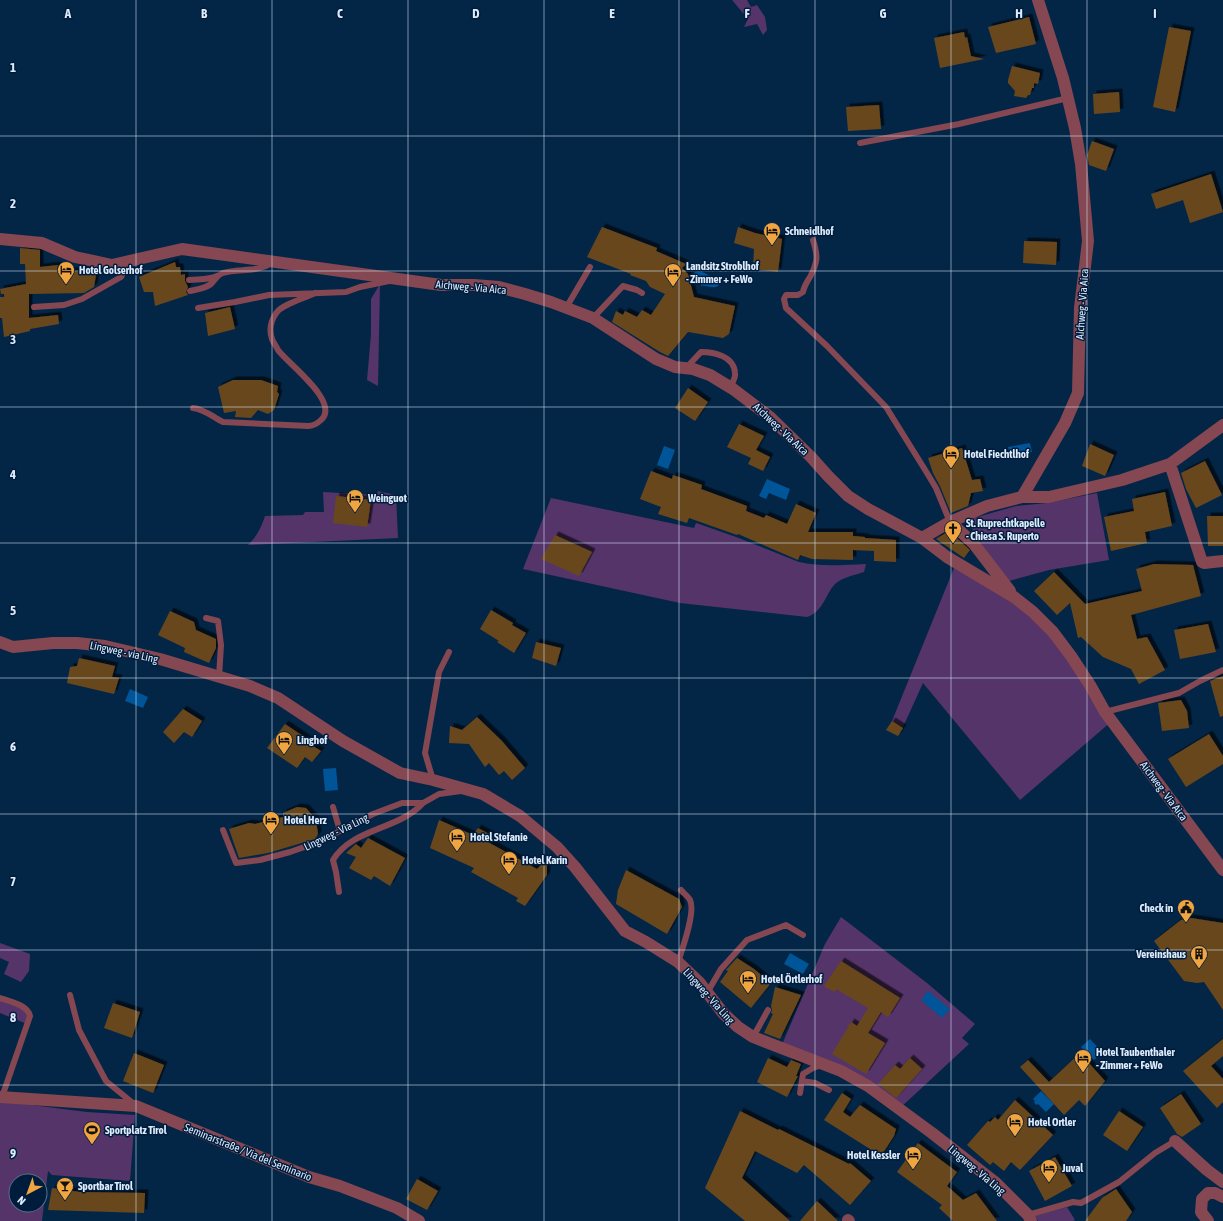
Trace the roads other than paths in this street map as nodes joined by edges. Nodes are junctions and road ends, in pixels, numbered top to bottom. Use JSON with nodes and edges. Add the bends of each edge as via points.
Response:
{"nodes":[{"id":1,"x":1038,"y":0,"type":"edge"},
{"id":2,"x":1068,"y":98,"type":"junction"},
{"id":3,"x":860,"y":144,"type":"dead end"},
{"id":4,"x":0,"y":239,"type":"edge"},
{"id":5,"x":813,"y":240,"type":"dead end"},
{"id":6,"x":130,"y":261,"type":"junction"},
{"id":7,"x":273,"y":262,"type":"junction"},
{"id":8,"x":590,"y":267,"type":"dead end"},
{"id":9,"x":220,"y":274,"type":"junction"},
{"id":10,"x":398,"y":279,"type":"junction"},
{"id":11,"x":189,"y":280,"type":"dead end"},
{"id":12,"x":190,"y":291,"type":"dead end"},
{"id":13,"x":315,"y":293,"type":"junction"},
{"id":14,"x":642,"y":293,"type":"dead end"},
{"id":15,"x":34,"y":307,"type":"dead end"},
{"id":16,"x":198,"y":308,"type":"dead end"},
{"id":17,"x":566,"y":308,"type":"junction"},
{"id":18,"x":593,"y":318,"type":"junction"},
{"id":19,"x":686,"y":368,"type":"junction"},
{"id":20,"x":730,"y":387,"type":"junction"},
{"id":21,"x":193,"y":408,"type":"dead end"},
{"id":22,"x":1223,"y":425,"type":"edge"},
{"id":23,"x":1170,"y":464,"type":"junction"},
{"id":24,"x":1022,"y":497,"type":"junction"},
{"id":25,"x":950,"y":522,"type":"junction"},
{"id":26,"x":922,"y":538,"type":"junction"},
{"id":27,"x":1223,"y":561,"type":"edge"},
{"id":28,"x":1014,"y":597,"type":"junction"},
{"id":29,"x":206,"y":618,"type":"dead end"},
{"id":30,"x":0,"y":642,"type":"edge"},
{"id":31,"x":450,"y":652,"type":"dead end"},
{"id":32,"x":1223,"y":670,"type":"edge"},
{"id":33,"x":219,"y":677,"type":"junction"},
{"id":34,"x":244,"y":685,"type":"joint"},
{"id":35,"x":1105,"y":712,"type":"junction"},
{"id":36,"x":433,"y":780,"type":"junction"},
{"id":37,"x":470,"y":790,"type":"junction"},
{"id":38,"x":423,"y":803,"type":"junction"},
{"id":39,"x":333,"y":807,"type":"dead end"},
{"id":40,"x":223,"y":830,"type":"dead end"},
{"id":41,"x":340,"y":831,"type":"junction"},
{"id":42,"x":1223,"y":870,"type":"edge"},
{"id":43,"x":681,"y":890,"type":"dead end"},
{"id":44,"x":339,"y":892,"type":"dead end"},
{"id":45,"x":803,"y":935,"type":"dead end"},
{"id":46,"x":678,"y":962,"type":"junction"},
{"id":47,"x":707,"y":993,"type":"junction"},
{"id":48,"x":70,"y":995,"type":"dead end"},
{"id":49,"x":0,"y":998,"type":"edge"},
{"id":50,"x":768,"y":1010,"type":"dead end"},
{"id":51,"x":753,"y":1037,"type":"junction"},
{"id":52,"x":824,"y":1065,"type":"junction"},
{"id":53,"x":802,"y":1081,"type":"junction"},
{"id":54,"x":829,"y":1090,"type":"dead end"},
{"id":55,"x":800,"y":1093,"type":"dead end"},
{"id":56,"x":1,"y":1097,"type":"edge"},
{"id":57,"x":136,"y":1106,"type":"junction"},
{"id":58,"x":1175,"y":1141,"type":"joint"},
{"id":59,"x":1223,"y":1182,"type":"edge"},
{"id":60,"x":1223,"y":1197,"type":"edge"},
{"id":61,"x":1029,"y":1218,"type":"edge"},
{"id":62,"x":419,"y":1221,"type":"edge"},
{"id":63,"x":1208,"y":1221,"type":"edge"}],
"edges":[{"from":1,"to":2,"type":"street","name":"Aichweg - Via Aica"},
{"from":2,"to":3,"type":"lane"},
{"from":2,"to":24,"type":"street","name":"Aichweg - Via Aica","via":[[1081,164],[1088,241],[1080,308],[1078,393],[1065,423]]},
{"from":4,"to":6,"type":"street","name":"Aichweg - Via Aica","via":[[42,243],[75,257],[112,265]]},
{"from":5,"to":25,"type":"lane","name":"Aichweg - Via Aica","via":[[817,251],[815,267],[804,285],[803,292],[798,295],[786,295],[786,308],[886,407],[936,488]]},
{"from":6,"to":7,"type":"street","name":"Aichweg - Via Aica","via":[[182,249]]},
{"from":6,"to":15,"type":"lane","via":[[121,277],[82,299],[64,305]]},
{"from":7,"to":9,"type":"lane","via":[[245,271]]},
{"from":7,"to":10,"type":"street","name":"Aichweg - Via Aica"},
{"from":8,"to":17,"type":"lane"},
{"from":9,"to":11,"type":"lane","via":[[211,279]]},
{"from":9,"to":12,"type":"lane","via":[[204,288]]},
{"from":10,"to":13,"type":"lane","via":[[346,292]]},
{"from":10,"to":17,"type":"street","name":"Aichweg - Via Aica","via":[[441,285],[499,287]]},
{"from":13,"to":16,"type":"lane","via":[[269,295]]},
{"from":13,"to":21,"type":"lane","via":[[277,312],[270,329],[278,350],[319,393],[325,403],[323,419],[312,426],[223,422],[201,409]]},
{"from":14,"to":18,"type":"lane","via":[[623,286]]},
{"from":17,"to":18,"type":"street","name":"Aichweg - Via Aica"},
{"from":18,"to":19,"type":"street","name":"Aichweg - Via Aica","via":[[656,359]]},
{"from":19,"to":20,"type":"street","name":"Aichweg - Via Aica","via":[[710,375]]},
{"from":19,"to":20,"type":"lane","via":[[701,352],[721,355],[734,365],[736,374]]},
{"from":20,"to":26,"type":"street","name":"Aichweg - Via Aica","via":[[770,417],[848,496]]},
{"from":22,"to":23,"type":"street"},
{"from":23,"to":24,"type":"street","via":[[1122,480],[1049,497]]},
{"from":23,"to":27,"type":"street","via":[[1202,562]]},
{"from":24,"to":25,"type":"street","via":[[987,506]]},
{"from":25,"to":26,"type":"street"},
{"from":25,"to":28,"type":"street","name":"Aichweg - Via Aica","via":[[974,544]]},
{"from":26,"to":28,"type":"street","name":"Aichweg - Via Aica","via":[[947,557]]},
{"from":28,"to":35,"type":"street","name":"Aichweg - Via Aica","via":[[1053,632],[1090,685]]},
{"from":29,"to":33,"type":"lane","via":[[218,621],[221,645]]},
{"from":30,"to":33,"type":"street","name":"Lingweg - via Ling","via":[[13,647],[53,643],[105,646]]},
{"from":31,"to":36,"type":"lane","via":[[439,672],[425,754]]},
{"from":32,"to":35,"type":"lane","via":[[1178,693]]},
{"from":33,"to":34,"type":"street","name":"Lingweg - via Ling"},
{"from":34,"to":36,"type":"street","name":"Lingweg - Via Ling","via":[[278,698],[342,741],[400,773]]},
{"from":35,"to":42,"type":"street","name":"Aichweg - Via Aica"},
{"from":36,"to":37,"type":"street","name":"Lingweg - Via Ling"},
{"from":37,"to":38,"type":"lane","name":"Lingweg - Via Ling","via":[[439,794]]},
{"from":37,"to":46,"type":"street","name":"Lingweg - Via Ling","via":[[483,794],[520,816],[557,847],[625,931]]},
{"from":38,"to":41,"type":"lane","name":"Lingweg - Via Ling","via":[[402,803]]},
{"from":38,"to":44,"type":"lane","name":"Lingweg - Via Ling","via":[[416,810],[358,837],[338,852],[333,860]]},
{"from":39,"to":41,"type":"lane"},
{"from":40,"to":41,"type":"lane","name":"Lingweg - Via Ling","via":[[236,863],[290,852]]},
{"from":43,"to":46,"type":"lane","via":[[690,900],[692,910]]},
{"from":45,"to":47,"type":"lane","via":[[786,925],[747,940],[721,969]]},
{"from":46,"to":47,"type":"street","name":"Lingweg - Via Ling"},
{"from":47,"to":51,"type":"street","name":"Lingweg - Via Ling","via":[[723,1014]]},
{"from":48,"to":57,"type":"lane","via":[[79,1030],[106,1081]]},
{"from":49,"to":56,"type":"lane","via":[[26,1008],[30,1016]]},
{"from":50,"to":51,"type":"lane"},
{"from":51,"to":52,"type":"street","name":"Lingweg - Via Ling"},
{"from":52,"to":53,"type":"lane","via":[[803,1074]]},
{"from":52,"to":61,"type":"street","name":"Lingweg - Via Ling","via":[[868,1086],[932,1133],[996,1183]]},
{"from":53,"to":54,"type":"lane","via":[[815,1083]]},
{"from":53,"to":55,"type":"lane"},
{"from":56,"to":57,"type":"street","name":"Seminarstraße / Via del Seminario"},
{"from":57,"to":62,"type":"street","name":"Seminarstraße / Via del Seminario","via":[[309,1177],[403,1210]]},
{"from":58,"to":59,"type":"street"},
{"from":58,"to":61,"type":"lane","name":"Lingweg - Via Ling","via":[[1155,1152],[1119,1182],[1081,1203],[1073,1202]]},
{"from":60,"to":63,"type":"street","via":[[1208,1193],[1202,1199],[1201,1212]]}]}
